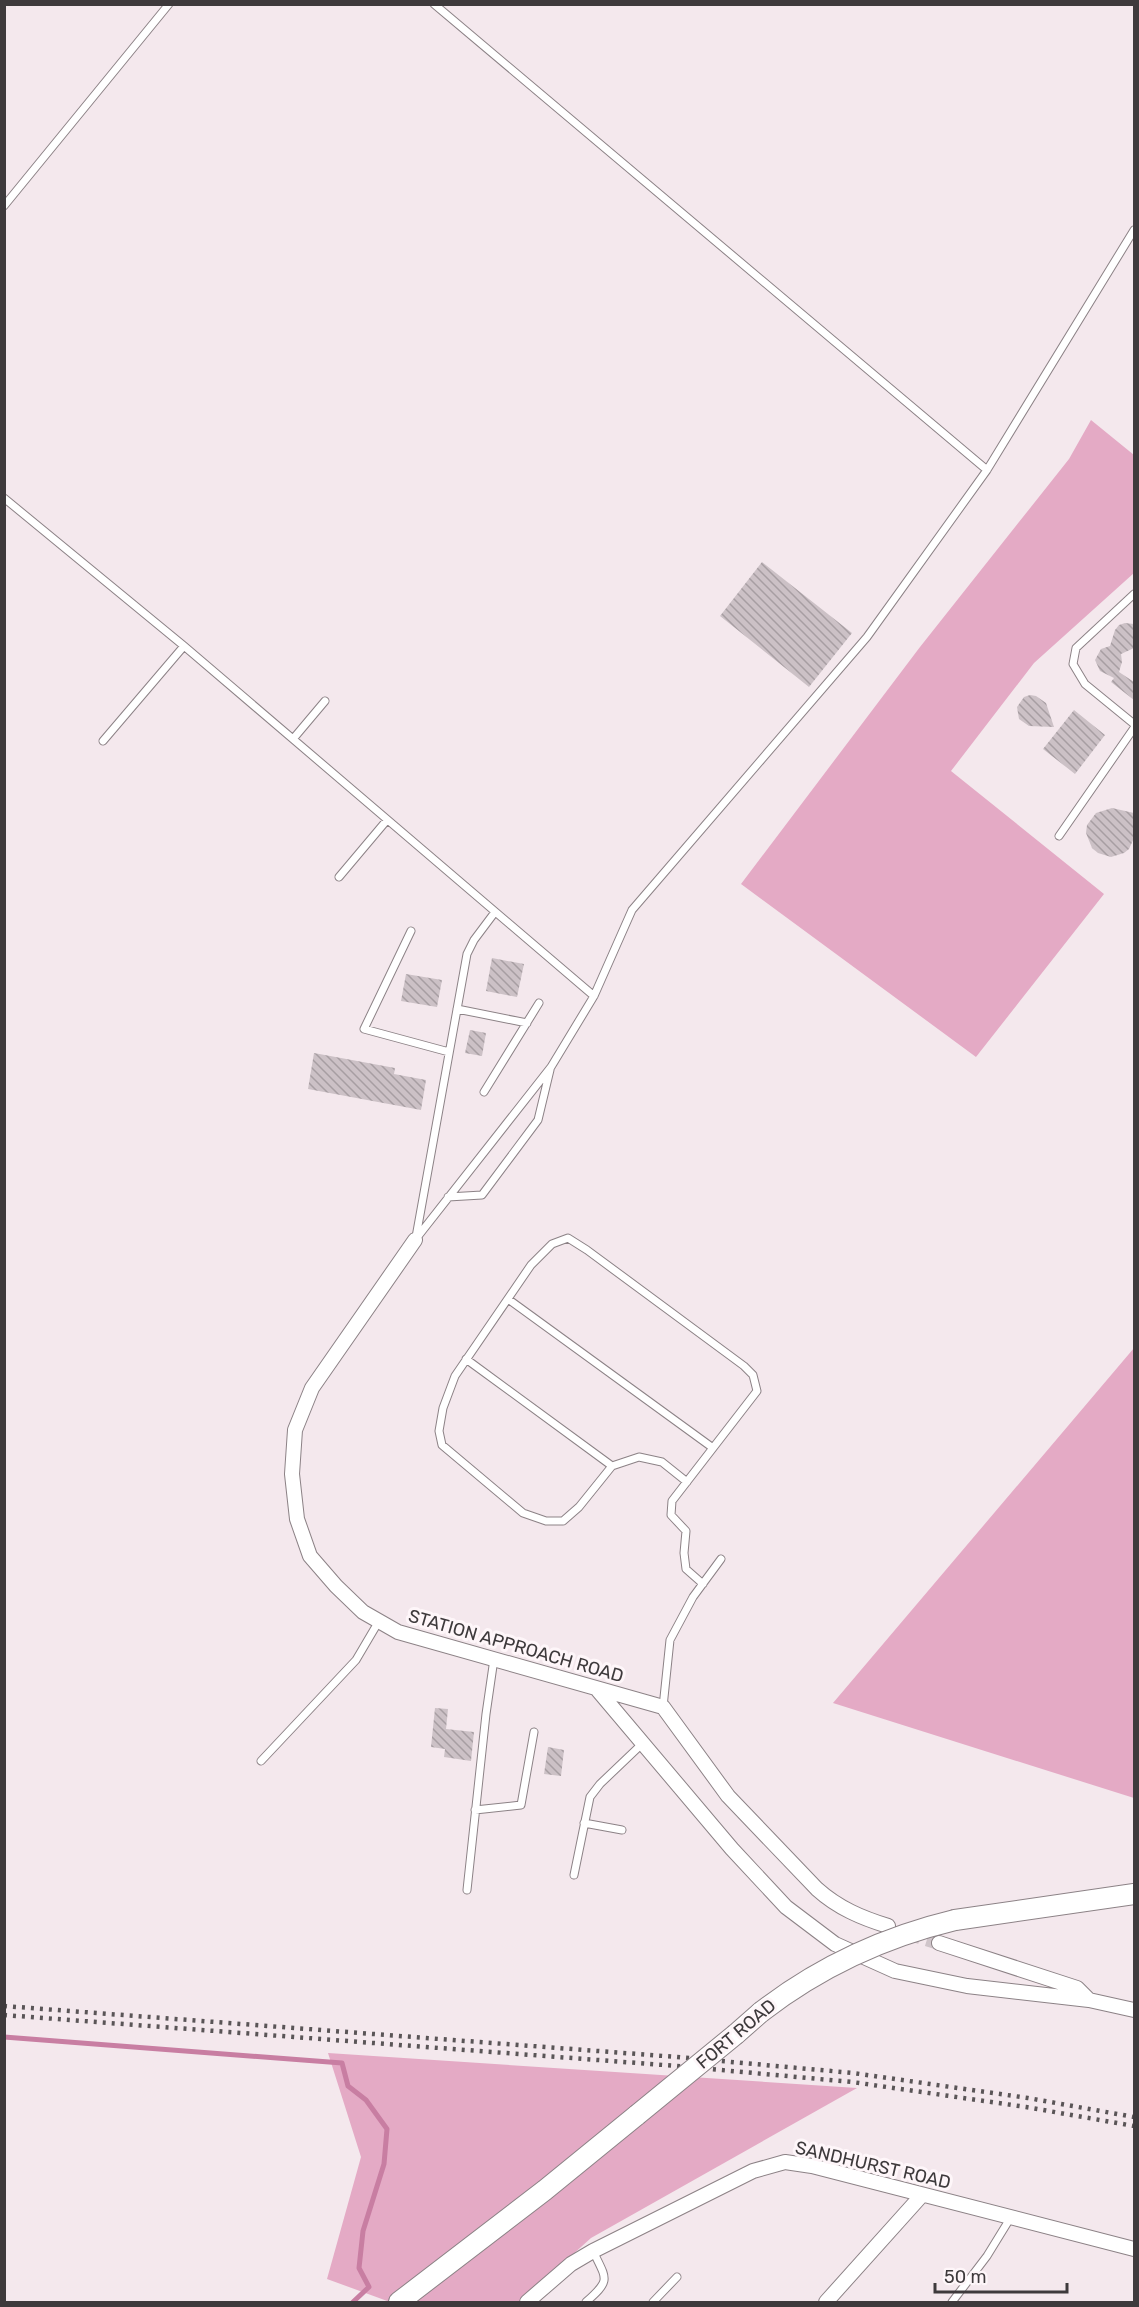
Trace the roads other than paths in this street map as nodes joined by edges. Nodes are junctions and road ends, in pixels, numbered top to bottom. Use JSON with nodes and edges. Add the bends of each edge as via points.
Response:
{"nodes":[{"id":1,"x":170,"y":4,"type":"edge"},
{"id":2,"x":434,"y":4,"type":"edge"},
{"id":3,"x":4,"y":206,"type":"edge"},
{"id":4,"x":1134,"y":230,"type":"edge"},
{"id":5,"x":987,"y":470,"type":"junction"},
{"id":6,"x":4,"y":498,"type":"edge"},
{"id":7,"x":1134,"y":594,"type":"edge"},
{"id":8,"x":184,"y":646,"type":"junction"},
{"id":9,"x":324,"y":701,"type":"dead end"},
{"id":10,"x":1134,"y":726,"type":"edge"},
{"id":11,"x":293,"y":739,"type":"junction"},
{"id":12,"x":103,"y":741,"type":"dead end"},
{"id":13,"x":387,"y":820,"type":"junction"},
{"id":14,"x":1059,"y":836,"type":"dead end"},
{"id":15,"x":339,"y":877,"type":"dead end"},
{"id":16,"x":495,"y":912,"type":"junction"},
{"id":17,"x":411,"y":931,"type":"dead end"},
{"id":18,"x":594,"y":996,"type":"junction"},
{"id":19,"x":539,"y":1003,"type":"dead end"},
{"id":20,"x":457,"y":1009,"type":"junction"},
{"id":21,"x":526,"y":1023,"type":"junction"},
{"id":22,"x":449,"y":1052,"type":"junction"},
{"id":23,"x":551,"y":1067,"type":"junction"},
{"id":24,"x":483,"y":1092,"type":"dead end"},
{"id":25,"x":448,"y":1197,"type":"junction"},
{"id":26,"x":416,"y":1240,"type":"junction"},
{"id":27,"x":508,"y":1299,"type":"junction"},
{"id":28,"x":466,"y":1359,"type":"junction"},
{"id":29,"x":713,"y":1448,"type":"junction"},
{"id":30,"x":612,"y":1466,"type":"junction"},
{"id":31,"x":687,"y":1482,"type":"junction"},
{"id":32,"x":721,"y":1559,"type":"dead end"},
{"id":33,"x":703,"y":1584,"type":"junction"},
{"id":34,"x":379,"y":1620,"type":"junction"},
{"id":35,"x":494,"y":1659,"type":"junction"},
{"id":36,"x":596,"y":1688,"type":"junction"},
{"id":37,"x":663,"y":1707,"type":"junction"},
{"id":38,"x":534,"y":1732,"type":"dead end"},
{"id":39,"x":643,"y":1743,"type":"junction"},
{"id":40,"x":261,"y":1761,"type":"dead end"},
{"id":41,"x":475,"y":1810,"type":"junction"},
{"id":42,"x":584,"y":1823,"type":"junction"},
{"id":43,"x":622,"y":1830,"type":"dead end"},
{"id":44,"x":574,"y":1875,"type":"dead end"},
{"id":45,"x":467,"y":1890,"type":"dead end"},
{"id":46,"x":1134,"y":1894,"type":"edge"},
{"id":47,"x":888,"y":1926,"type":"dead end"},
{"id":48,"x":939,"y":1943,"type":"tunnel mouth"},
{"id":49,"x":1089,"y":2000,"type":"junction"},
{"id":50,"x":1134,"y":2010,"type":"edge"},
{"id":51,"x":922,"y":2195,"type":"junction"},
{"id":52,"x":1011,"y":2217,"type":"junction"},
{"id":53,"x":1134,"y":2249,"type":"edge"},
{"id":54,"x":593,"y":2251,"type":"junction"},
{"id":55,"x":677,"y":2277,"type":"dead end"},
{"id":56,"x":399,"y":2302,"type":"edge"},
{"id":57,"x":527,"y":2302,"type":"edge"},
{"id":58,"x":586,"y":2302,"type":"edge"},
{"id":59,"x":653,"y":2302,"type":"edge"},
{"id":60,"x":826,"y":2302,"type":"edge"},
{"id":61,"x":952,"y":2302,"type":"edge"}],
"edges":[{"from":1,"to":3,"type":"lane"},
{"from":2,"to":5,"type":"lane"},
{"from":4,"to":5,"type":"lane"},
{"from":5,"to":18,"type":"lane","via":[[867,637],[632,910]]},
{"from":6,"to":8,"type":"lane"},
{"from":7,"to":10,"type":"lane","via":[[1076,648],[1073,664],[1084,684]]},
{"from":8,"to":11,"type":"lane"},
{"from":8,"to":12,"type":"lane"},
{"from":9,"to":11,"type":"lane"},
{"from":10,"to":14,"type":"lane"},
{"from":11,"to":13,"type":"lane"},
{"from":13,"to":15,"type":"lane"},
{"from":13,"to":16,"type":"lane"},
{"from":16,"to":18,"type":"lane"},
{"from":16,"to":20,"type":"lane","via":[[467,954]]},
{"from":17,"to":22,"type":"lane","via":[[364,1029]]},
{"from":18,"to":23,"type":"lane"},
{"from":19,"to":21,"type":"lane"},
{"from":20,"to":21,"type":"lane"},
{"from":20,"to":22,"type":"lane"},
{"from":21,"to":24,"type":"lane"},
{"from":22,"to":26,"type":"lane"},
{"from":23,"to":25,"type":"lane"},
{"from":23,"to":25,"type":"lane","via":[[538,1120],[482,1195]]},
{"from":25,"to":26,"type":"lane"},
{"from":26,"to":34,"type":"street","name":"STATION APPROACH ROAD","via":[[312,1388],[295,1430],[292,1474],[297,1519],[310,1556],[363,1612]]},
{"from":27,"to":28,"type":"lane"},
{"from":27,"to":29,"type":"lane"},
{"from":27,"to":29,"type":"lane","via":[[531,1265],[552,1244],[568,1238],[587,1250],[753,1375],[757,1391]]},
{"from":28,"to":30,"type":"lane"},
{"from":28,"to":30,"type":"lane","via":[[443,1408],[439,1431],[442,1445],[523,1513],[546,1521],[563,1521]]},
{"from":29,"to":31,"type":"lane"},
{"from":30,"to":31,"type":"lane","via":[[639,1457],[662,1462]]},
{"from":31,"to":33,"type":"lane","via":[[672,1501],[671,1515],[686,1531],[686,1569]]},
{"from":32,"to":33,"type":"lane"},
{"from":33,"to":37,"type":"lane","via":[[670,1640]]},
{"from":34,"to":35,"type":"street","name":"STATION APPROACH ROAD","via":[[398,1632]]},
{"from":34,"to":40,"type":"lane","via":[[356,1660]]},
{"from":35,"to":36,"type":"street","name":"STATION APPROACH ROAD"},
{"from":35,"to":41,"type":"lane"},
{"from":36,"to":37,"type":"street","name":"STATION APPROACH ROAD"},
{"from":36,"to":39,"type":"street"},
{"from":37,"to":47,"type":"street","via":[[728,1796],[817,1889],[849,1911]]},
{"from":38,"to":41,"type":"lane","via":[[520,1805]]},
{"from":39,"to":42,"type":"lane","via":[[593,1792]]},
{"from":39,"to":49,"type":"street","via":[[786,1907],[835,1944],[895,1971],[967,1986]]},
{"from":41,"to":45,"type":"lane"},
{"from":42,"to":43,"type":"lane"},
{"from":42,"to":44,"type":"lane"},
{"from":46,"to":56,"type":"street","name":"FORT ROAD","bridge":true,"via":[[955,1920],[905,1934],[808,1979],[761,2012],[545,2190]]},
{"from":48,"to":49,"type":"street","via":[[1077,1988]]},
{"from":49,"to":50,"type":"street"},
{"from":51,"to":52,"type":"street","name":"SANDHURST ROAD"},
{"from":51,"to":54,"type":"street","name":"SANDHURST ROAD","via":[[785,2162],[753,2171]]},
{"from":51,"to":60,"type":"street"},
{"from":52,"to":53,"type":"street","name":"SANDHURST ROAD"},
{"from":52,"to":61,"type":"lane"},
{"from":54,"to":57,"type":"street","name":"SANDHURST ROAD","via":[[571,2264]]},
{"from":54,"to":58,"type":"lane","via":[[605,2280],[604,2287]]},
{"from":55,"to":59,"type":"lane"}]}
